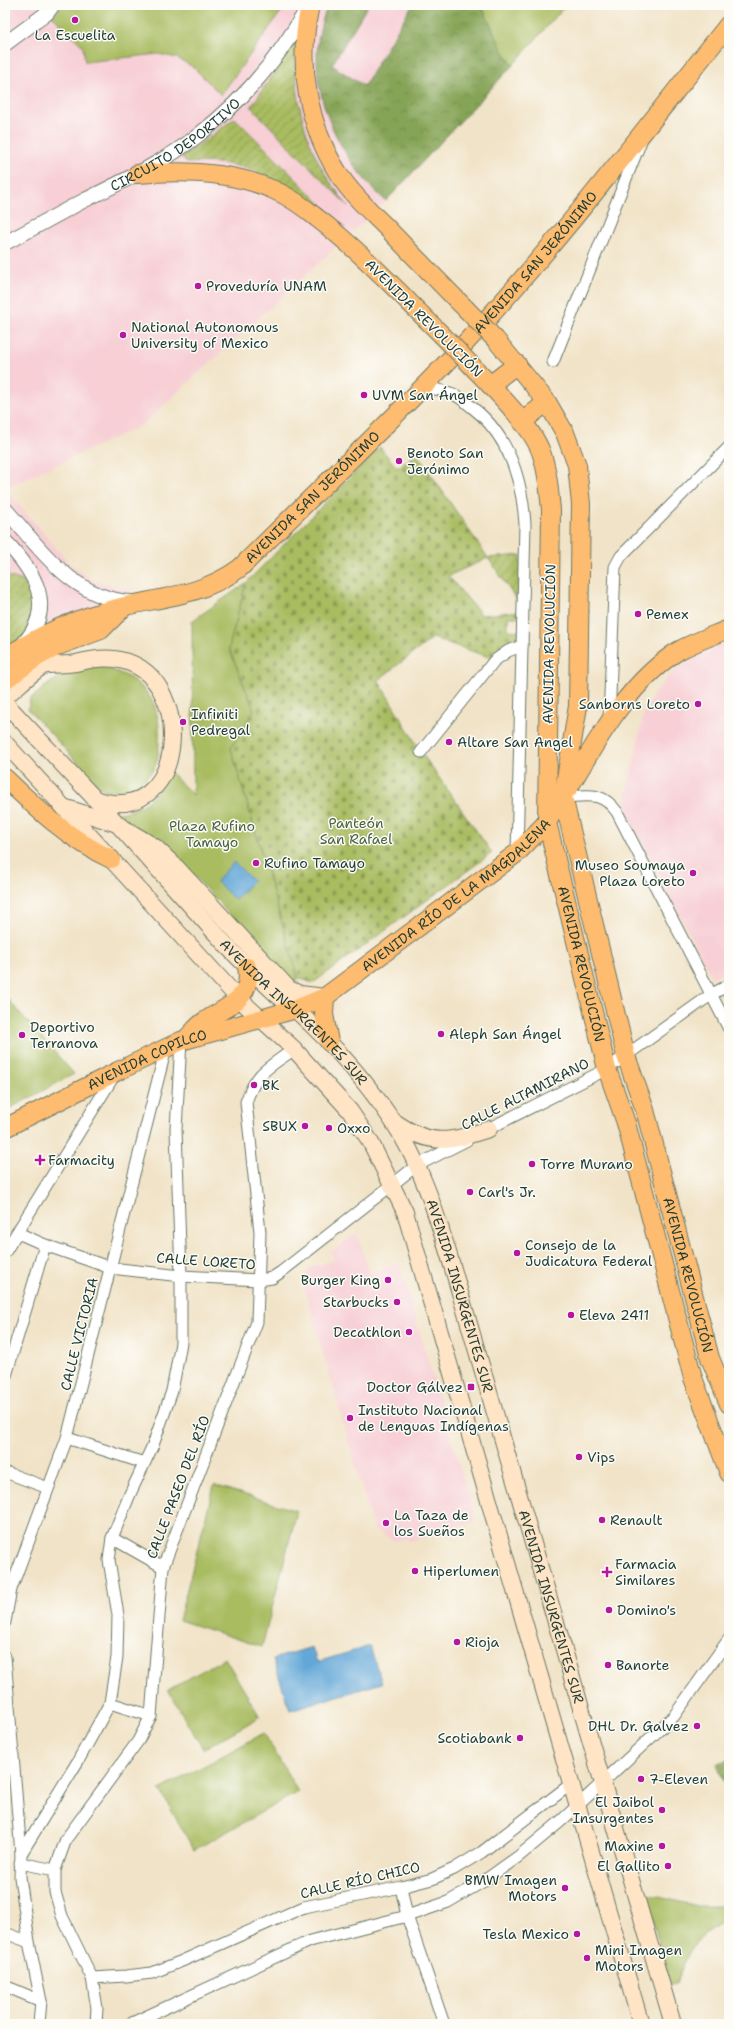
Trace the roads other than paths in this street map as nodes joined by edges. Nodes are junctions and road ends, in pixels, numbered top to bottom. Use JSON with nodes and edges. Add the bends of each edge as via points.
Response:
{"nodes":[{"id":1,"x":53,"y":5,"type":"edge"},
{"id":2,"x":309,"y":5,"type":"edge"},
{"id":3,"x":729,"y":24,"type":"edge"},
{"id":4,"x":5,"y":44,"type":"edge"},
{"id":5,"x":648,"y":126,"type":"junction"},
{"id":6,"x":137,"y":174,"type":"junction"},
{"id":7,"x":5,"y":243,"type":"edge"},
{"id":8,"x":553,"y":362,"type":"dead end"},
{"id":9,"x":517,"y":364,"type":"junction"},
{"id":10,"x":490,"y":385,"type":"junction"},
{"id":11,"x":424,"y":387,"type":"junction"},
{"id":12,"x":547,"y":402,"type":"junction"},
{"id":13,"x":522,"y":422,"type":"junction"},
{"id":14,"x":729,"y":448,"type":"edge"},
{"id":15,"x":5,"y":509,"type":"edge"},
{"id":16,"x":5,"y":541,"type":"edge"},
{"id":17,"x":152,"y":602,"type":"junction"},
{"id":18,"x":125,"y":606,"type":"junction"},
{"id":19,"x":729,"y":629,"type":"edge"},
{"id":20,"x":522,"y":646,"type":"junction"},
{"id":21,"x":12,"y":653,"type":"edge"},
{"id":22,"x":5,"y":680,"type":"edge"},
{"id":23,"x":5,"y":697,"type":"edge"},
{"id":24,"x":10,"y":708,"type":"edge"},
{"id":25,"x":609,"y":722,"type":"junction"},
{"id":26,"x":5,"y":743,"type":"edge"},
{"id":27,"x":420,"y":752,"type":"dead end"},
{"id":28,"x":5,"y":778,"type":"edge"},
{"id":29,"x":563,"y":797,"type":"junction"},
{"id":30,"x":95,"y":799,"type":"junction"},
{"id":31,"x":66,"y":807,"type":"junction"},
{"id":32,"x":547,"y":822,"type":"junction"},
{"id":33,"x":117,"y":824,"type":"junction"},
{"id":34,"x":517,"y":853,"type":"junction"},
{"id":35,"x":111,"y":859,"type":"junction"},
{"id":36,"x":247,"y":967,"type":"junction"},
{"id":37,"x":729,"y":985,"type":"edge"},
{"id":38,"x":712,"y":994,"type":"junction"},
{"id":39,"x":325,"y":997,"type":"junction"},
{"id":40,"x":239,"y":999,"type":"junction"},
{"id":41,"x":296,"y":1010,"type":"junction"},
{"id":42,"x":263,"y":1019,"type":"junction"},
{"id":43,"x":729,"y":1029,"type":"edge"},
{"id":44,"x":178,"y":1042,"type":"junction"},
{"id":45,"x":329,"y":1042,"type":"junction"},
{"id":46,"x":294,"y":1049,"type":"junction"},
{"id":47,"x":626,"y":1056,"type":"junction"},
{"id":48,"x":607,"y":1069,"type":"junction"},
{"id":49,"x":118,"y":1070,"type":"junction"},
{"id":50,"x":392,"y":1120,"type":"junction"},
{"id":51,"x":5,"y":1128,"type":"edge"},
{"id":52,"x":489,"y":1129,"type":"junction"},
{"id":53,"x":416,"y":1166,"type":"junction"},
{"id":54,"x":392,"y":1185,"type":"junction"},
{"id":55,"x":18,"y":1233,"type":"junction"},
{"id":56,"x":45,"y":1245,"type":"junction"},
{"id":57,"x":5,"y":1252,"type":"edge"},
{"id":58,"x":111,"y":1268,"type":"junction"},
{"id":59,"x":182,"y":1276,"type":"junction"},
{"id":60,"x":259,"y":1280,"type":"junction"},
{"id":61,"x":5,"y":1379,"type":"edge"},
{"id":62,"x":729,"y":1404,"type":"edge"},
{"id":63,"x":67,"y":1438,"type":"junction"},
{"id":64,"x":144,"y":1463,"type":"junction"},
{"id":65,"x":5,"y":1472,"type":"edge"},
{"id":66,"x":729,"y":1473,"type":"edge"},
{"id":67,"x":48,"y":1488,"type":"junction"},
{"id":68,"x":112,"y":1538,"type":"junction"},
{"id":69,"x":163,"y":1567,"type":"junction"},
{"id":70,"x":8,"y":1589,"type":"edge"},
{"id":71,"x":5,"y":1622,"type":"edge"},
{"id":72,"x":729,"y":1639,"type":"edge"},
{"id":73,"x":5,"y":1657,"type":"edge"},
{"id":74,"x":110,"y":1703,"type":"junction"},
{"id":75,"x":150,"y":1716,"type":"junction"},
{"id":76,"x":9,"y":1747,"type":"edge"},
{"id":77,"x":603,"y":1783,"type":"junction"},
{"id":78,"x":571,"y":1784,"type":"junction"},
{"id":79,"x":577,"y":1806,"type":"junction"},
{"id":80,"x":21,"y":1859,"type":"junction"},
{"id":81,"x":55,"y":1870,"type":"junction"},
{"id":82,"x":401,"y":1889,"type":"junction"},
{"id":83,"x":406,"y":1913,"type":"junction"},
{"id":84,"x":5,"y":1934,"type":"edge"},
{"id":85,"x":30,"y":1942,"type":"junction"},
{"id":86,"x":92,"y":1978,"type":"junction"},
{"id":87,"x":5,"y":1986,"type":"edge"},
{"id":88,"x":41,"y":2001,"type":"junction"},
{"id":89,"x":39,"y":2024,"type":"edge"},
{"id":90,"x":96,"y":2024,"type":"edge"},
{"id":91,"x":130,"y":2024,"type":"edge"},
{"id":92,"x":444,"y":2024,"type":"edge"},
{"id":93,"x":641,"y":2024,"type":"edge"},
{"id":94,"x":673,"y":2024,"type":"edge"}],
"edges":[{"from":1,"to":4,"type":"street","via":[[47,13]]},
{"from":2,"to":6,"type":"street","name":"CIRCUITO DEPORTIVO","via":[[272,62],[232,106],[196,137]]},
{"from":2,"to":9,"type":"main road","name":"AVENIDA REVOLUCIÓN","bridge":true,"via":[[304,42],[306,90],[315,126],[330,161],[352,192]]},
{"from":3,"to":5,"type":"main road","name":"AVENIDA SAN JERÓNIMO"},
{"from":5,"to":8,"type":"street"},
{"from":5,"to":11,"type":"main road","name":"AVENIDA SAN JERÓNIMO","via":[[553,243]]},
{"from":6,"to":7,"type":"street","name":"CIRCUITO DEPORTIVO"},
{"from":6,"to":10,"type":"main road","name":"AVENIDA REVOLUCIÓN","bridge":true,"via":[[178,172],[220,175],[257,184],[287,196],[345,239]]},
{"from":9,"to":10,"type":"main road"},
{"from":9,"to":12,"type":"main road","name":"AVENIDA REVOLUCIÓN"},
{"from":10,"to":13,"type":"main road","name":"AVENIDA REVOLUCIÓN"},
{"from":11,"to":17,"type":"main road","name":"AVENIDA SAN JERÓNIMO","via":[[240,568],[205,588]]},
{"from":11,"to":20,"type":"street","name":"AVENIDA REVOLUCIÓN","via":[[454,394],[478,412],[500,435],[513,461],[521,491],[525,524]]},
{"from":12,"to":13,"type":"main road"},
{"from":12,"to":29,"type":"main road","name":"AVENIDA REVOLUCIÓN","via":[[565,433],[577,465],[581,504],[578,706]]},
{"from":13,"to":32,"type":"main road","name":"AVENIDA REVOLUCIÓN","via":[[541,451],[548,478],[551,510]]},
{"from":14,"to":25,"type":"street","via":[[621,556],[614,567]]},
{"from":15,"to":17,"type":"street","via":[[60,571],[78,585],[112,600]]},
{"from":16,"to":21,"type":"street","via":[[20,557],[36,583],[40,596],[40,610],[35,629]]},
{"from":17,"to":18,"type":"main road","name":"AVENIDA SAN JERÓNIMO"},
{"from":18,"to":21,"type":"main road","name":"AVENIDA SAN JERÓNIMO","via":[[53,630]]},
{"from":18,"to":22,"type":"main road","via":[[101,630],[45,653]]},
{"from":19,"to":25,"type":"main road","name":"AVENIDA RÍO DE LA MAGDALENA","via":[[689,646],[667,660],[645,679]]},
{"from":20,"to":27,"type":"street","via":[[494,660]]},
{"from":20,"to":34,"type":"street","name":"AVENIDA REVOLUCIÓN"},
{"from":23,"to":30,"type":"main road","via":[[44,665],[65,666],[93,660],[117,659],[138,666],[152,679],[163,695],[172,727],[172,747],[165,773],[151,791],[137,800],[116,804]]},
{"from":24,"to":30,"type":"main road","name":"AVENIDA INSURGENTES SUR"},
{"from":25,"to":29,"type":"main road","name":"AVENIDA RÍO DE LA MAGDALENA"},
{"from":26,"to":31,"type":"main road","name":"AVENIDA INSURGENTES SUR"},
{"from":28,"to":35,"type":"main road","via":[[53,823],[91,850]]},
{"from":29,"to":32,"type":"main road","name":"AVENIDA RÍO DE LA MAGDALENA"},
{"from":29,"to":38,"type":"street","via":[[596,796],[611,803]]},
{"from":29,"to":47,"type":"main road","name":"AVENIDA REVOLUCIÓN"},
{"from":30,"to":33,"type":"main road","name":"AVENIDA INSURGENTES SUR"},
{"from":31,"to":33,"type":"main road"},
{"from":31,"to":35,"type":"main road","name":"AVENIDA INSURGENTES SUR"},
{"from":32,"to":34,"type":"main road","name":"AVENIDA RÍO DE LA MAGDALENA"},
{"from":32,"to":48,"type":"main road","name":"AVENIDA REVOLUCIÓN"},
{"from":33,"to":36,"type":"main road","name":"AVENIDA INSURGENTES SUR"},
{"from":33,"to":39,"type":"main road","via":[[164,855],[289,989],[300,994]]},
{"from":34,"to":39,"type":"main road","name":"AVENIDA RÍO DE LA MAGDALENA"},
{"from":35,"to":40,"type":"main road","name":"AVENIDA INSURGENTES SUR"},
{"from":36,"to":40,"type":"main road","via":[[248,985]]},
{"from":36,"to":41,"type":"main road","name":"AVENIDA INSURGENTES SUR"},
{"from":37,"to":38,"type":"street","name":"CALLE ALTAMIRANO"},
{"from":38,"to":43,"type":"street"},
{"from":38,"to":47,"type":"street","name":"CALLE ALTAMIRANO"},
{"from":39,"to":41,"type":"main road","name":"AVENIDA RÍO DE LA MAGDALENA"},
{"from":39,"to":45,"type":"main road","via":[[324,1014]]},
{"from":40,"to":42,"type":"main road","name":"AVENIDA INSURGENTES SUR"},
{"from":40,"to":44,"type":"main road"},
{"from":41,"to":42,"type":"main road","name":"AVENIDA COPILCO"},
{"from":41,"to":45,"type":"main road","name":"AVENIDA INSURGENTES SUR"},
{"from":42,"to":44,"type":"main road","name":"AVENIDA COPILCO"},
{"from":42,"to":46,"type":"main road","name":"AVENIDA INSURGENTES SUR"},
{"from":44,"to":49,"type":"main road","name":"AVENIDA COPILCO"},
{"from":44,"to":58,"type":"street","name":"CALLE VICTORIA"},
{"from":44,"to":59,"type":"street","via":[[176,1129]]},
{"from":45,"to":50,"type":"main road","name":"AVENIDA INSURGENTES SUR"},
{"from":46,"to":54,"type":"main road","name":"AVENIDA INSURGENTES SUR","via":[[362,1126]]},
{"from":46,"to":60,"type":"street","name":"CALLE PASEO DEL RÍO","via":[[259,1074],[246,1102],[260,1232]]},
{"from":47,"to":48,"type":"street","name":"CALLE ALTAMIRANO"},
{"from":47,"to":62,"type":"main road","name":"AVENIDA REVOLUCIÓN","via":[[645,1110],[710,1358]]},
{"from":48,"to":52,"type":"street","name":"CALLE ALTAMIRANO"},
{"from":48,"to":66,"type":"main road","name":"AVENIDA REVOLUCIÓN","via":[[626,1123],[693,1378]]},
{"from":49,"to":51,"type":"main road","name":"AVENIDA COPILCO"},
{"from":49,"to":55,"type":"street"},
{"from":50,"to":52,"type":"main road","via":[[420,1137],[446,1141]]},
{"from":50,"to":53,"type":"main road","name":"AVENIDA INSURGENTES SUR"},
{"from":52,"to":53,"type":"street","name":"CALLE ALTAMIRANO"},
{"from":53,"to":54,"type":"street","name":"CALLE ALTAMIRANO"},
{"from":53,"to":77,"type":"main road","name":"AVENIDA INSURGENTES SUR","via":[[433,1204],[451,1262]]},
{"from":54,"to":60,"type":"street","name":"CALLE LORETO","via":[[281,1272],[272,1278]]},
{"from":54,"to":78,"type":"main road","name":"AVENIDA INSURGENTES SUR","via":[[405,1212]]},
{"from":55,"to":56,"type":"street","name":"CALLE LORETO"},
{"from":55,"to":57,"type":"street"},
{"from":56,"to":58,"type":"street","name":"CALLE LORETO"},
{"from":56,"to":61,"type":"street"},
{"from":58,"to":59,"type":"street","name":"CALLE LORETO"},
{"from":58,"to":63,"type":"street","name":"CALLE VICTORIA"},
{"from":59,"to":60,"type":"street","name":"CALLE LORETO"},
{"from":59,"to":64,"type":"street","via":[[181,1343],[172,1391]]},
{"from":60,"to":69,"type":"street","name":"CALLE PASEO DEL RÍO","via":[[257,1322]]},
{"from":63,"to":64,"type":"street"},
{"from":63,"to":67,"type":"street","name":"CALLE VICTORIA"},
{"from":64,"to":68,"type":"street"},
{"from":65,"to":67,"type":"street"},
{"from":67,"to":70,"type":"street","name":"CALLE VICTORIA"},
{"from":68,"to":69,"type":"street"},
{"from":68,"to":74,"type":"street","via":[[109,1560],[118,1615],[117,1657]]},
{"from":69,"to":75,"type":"street","name":"CALLE PASEO DEL RÍO"},
{"from":70,"to":71,"type":"street","name":"CALLE VICTORIA"},
{"from":72,"to":77,"type":"street","via":[[674,1716]]},
{"from":73,"to":76,"type":"street"},
{"from":74,"to":75,"type":"street"},
{"from":74,"to":80,"type":"street"},
{"from":75,"to":81,"type":"street","name":"CALLE PASEO DEL RÍO","via":[[138,1741],[66,1839]]},
{"from":76,"to":80,"type":"street"},
{"from":77,"to":79,"type":"street"},
{"from":77,"to":94,"type":"main road","name":"AVENIDA INSURGENTES SUR"},
{"from":78,"to":79,"type":"main road","name":"AVENIDA INSURGENTES SUR"},
{"from":78,"to":82,"type":"street","name":"CALLE RÍO CHICO","via":[[482,1852],[454,1869]]},
{"from":79,"to":83,"type":"street","via":[[519,1856],[484,1881],[448,1902]]},
{"from":79,"to":93,"type":"main road","name":"AVENIDA INSURGENTES SUR"},
{"from":80,"to":81,"type":"street"},
{"from":80,"to":85,"type":"street","via":[[20,1877]]},
{"from":81,"to":86,"type":"street","name":"CALLE PASEO DEL RÍO","via":[[55,1892],[62,1916]]},
{"from":82,"to":83,"type":"street"},
{"from":82,"to":86,"type":"street","name":"CALLE RÍO CHICO","via":[[304,1907],[152,1973]]},
{"from":83,"to":91,"type":"street","via":[[310,1941]]},
{"from":83,"to":92,"type":"street"},
{"from":84,"to":85,"type":"street"},
{"from":85,"to":88,"type":"street"},
{"from":86,"to":90,"type":"street","name":"CALLE PASEO DEL RÍO","via":[[97,2008]]},
{"from":87,"to":88,"type":"street"},
{"from":88,"to":89,"type":"street"}]}
